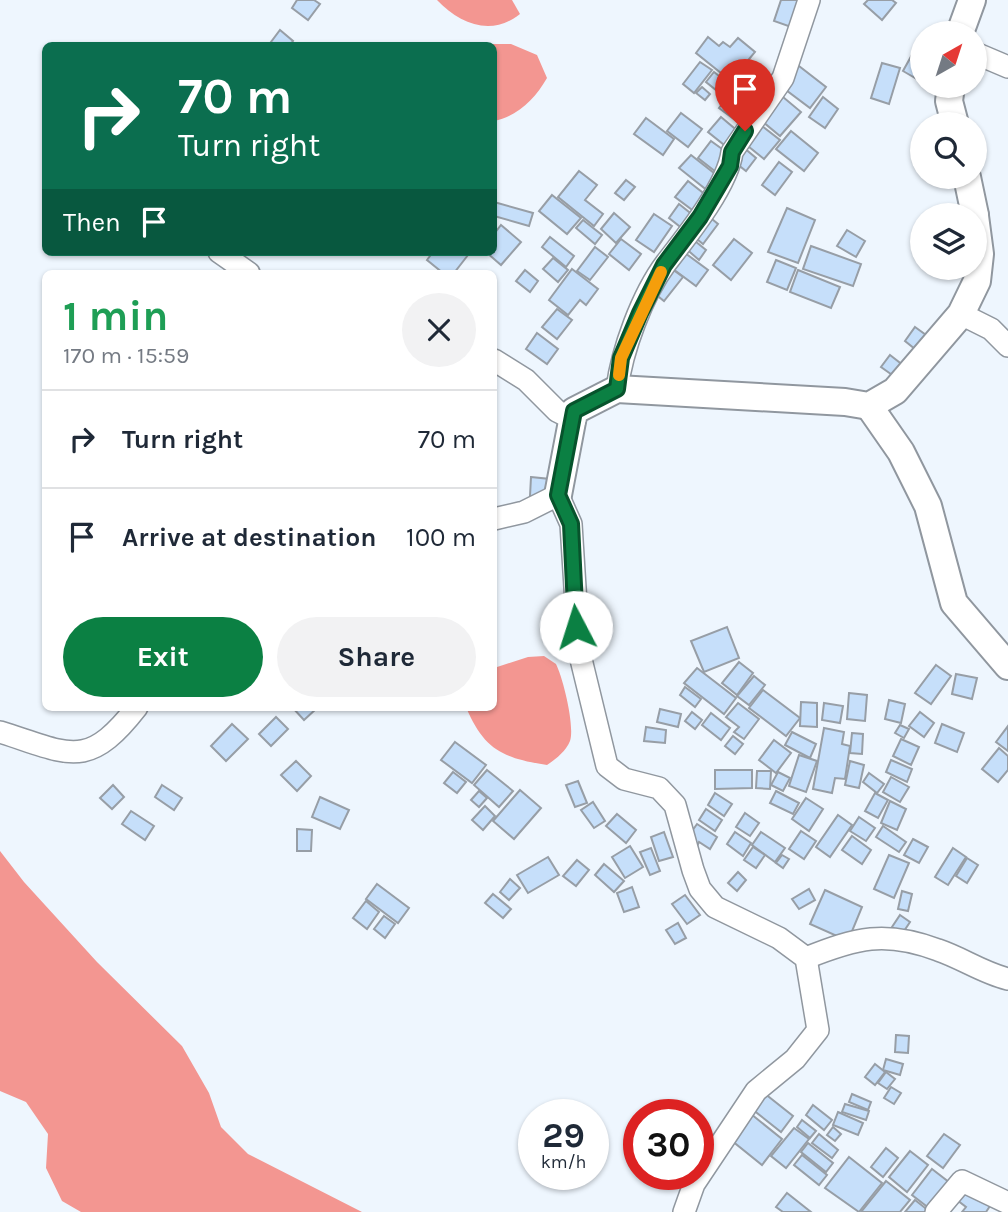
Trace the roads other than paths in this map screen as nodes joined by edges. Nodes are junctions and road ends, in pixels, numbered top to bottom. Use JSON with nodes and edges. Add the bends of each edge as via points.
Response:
{"nodes":[{"id":1,"x":809,"y":0,"type":"edge"},
{"id":2,"x":972,"y":0,"type":"edge"},
{"id":3,"x":964,"y":21,"type":"edge"},
{"id":4,"x":987,"y":58,"type":"edge"},
{"id":5,"x":1008,"y":67,"type":"edge"},
{"id":6,"x":225,"y":256,"type":"edge"},
{"id":7,"x":245,"y":270,"type":"edge"},
{"id":8,"x":977,"y":280,"type":"edge"},
{"id":9,"x":961,"y":314,"type":"junction"},
{"id":10,"x":1008,"y":346,"type":"edge"},
{"id":11,"x":497,"y":362,"type":"edge"},
{"id":12,"x":617,"y":389,"type":"junction"},
{"id":13,"x":869,"y":406,"type":"junction"},
{"id":14,"x":575,"y":420,"type":"junction"},
{"id":15,"x":558,"y":495,"type":"junction"},
{"id":16,"x":497,"y":518,"type":"edge"},
{"id":17,"x":1008,"y":666,"type":"edge"},
{"id":18,"x":134,"y":711,"type":"edge"},
{"id":19,"x":0,"y":732,"type":"edge"},
{"id":20,"x":806,"y":958,"type":"junction"},
{"id":21,"x":1008,"y":979,"type":"edge"},
{"id":22,"x":1008,"y":1203,"type":"edge"},
{"id":23,"x":684,"y":1212,"type":"edge"},
{"id":24,"x":936,"y":1212,"type":"edge"}],
"edges":[{"from":1,"to":12,"type":"street","via":[[783,78],[732,152],[730,166],[664,265],[646,301],[621,358]]},
{"from":2,"to":3,"type":"street"},
{"from":4,"to":5,"type":"street"},
{"from":6,"to":7,"type":"street"},
{"from":8,"to":9,"type":"street"},
{"from":9,"to":10,"type":"street","via":[[990,329]]},
{"from":9,"to":13,"type":"street","via":[[895,391]]},
{"from":11,"to":14,"type":"street","via":[[526,380],[557,411]]},
{"from":12,"to":13,"type":"street"},
{"from":12,"to":14,"type":"street","via":[[574,411]]},
{"from":13,"to":17,"type":"street","via":[[901,452],[928,506],[954,603]]},
{"from":14,"to":15,"type":"street"},
{"from":15,"to":16,"type":"street","via":[[524,512]]},
{"from":15,"to":20,"type":"street","via":[[571,524],[579,651],[607,766],[624,779],[659,788],[675,805],[692,870],[715,907],[779,938]]},
{"from":18,"to":19,"type":"street","via":[[110,740],[89,752],[61,751]]},
{"from":20,"to":21,"type":"street","via":[[872,936],[936,949]]},
{"from":20,"to":23,"type":"street","via":[[818,1030],[795,1059],[756,1091],[694,1184]]},
{"from":22,"to":24,"type":"street","via":[[962,1181]]}]}
